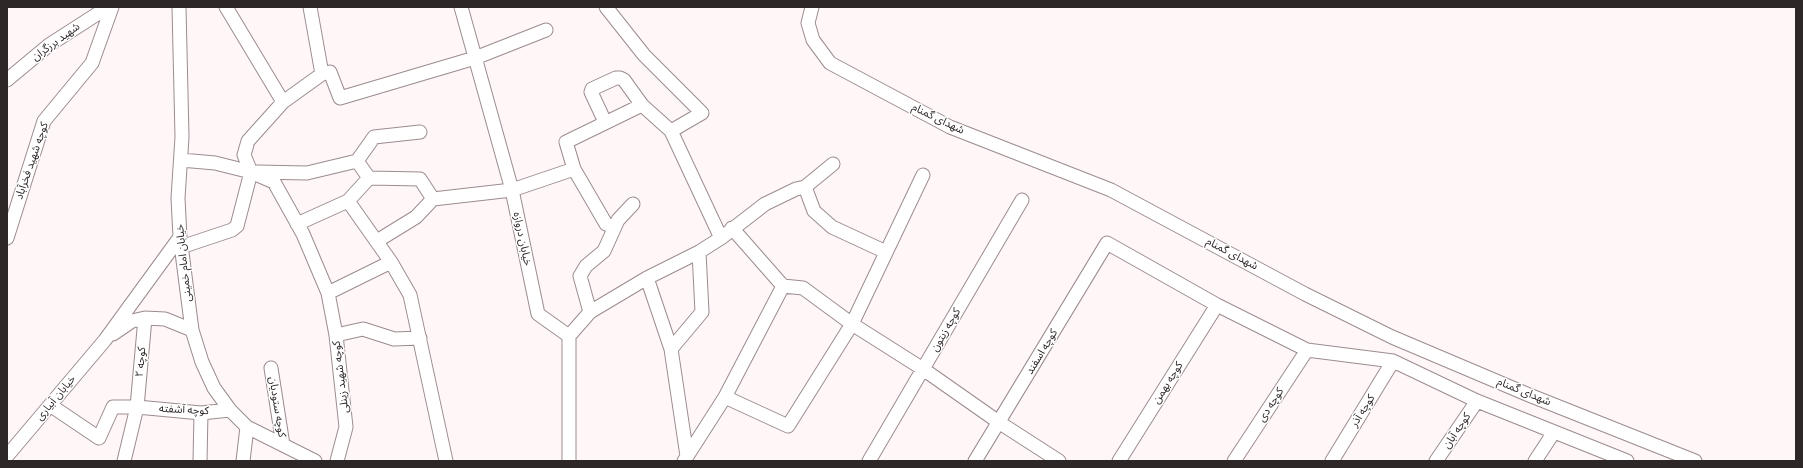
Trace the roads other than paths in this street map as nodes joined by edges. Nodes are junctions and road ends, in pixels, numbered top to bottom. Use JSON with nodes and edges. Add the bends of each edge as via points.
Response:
{"nodes":[{"id":1,"x":108,"y":7,"type":"edge"},
{"id":2,"x":112,"y":7,"type":"edge"},
{"id":3,"x":226,"y":7,"type":"edge"},
{"id":4,"x":310,"y":7,"type":"edge"},
{"id":5,"x":461,"y":7,"type":"edge"},
{"id":6,"x":606,"y":7,"type":"edge"},
{"id":7,"x":812,"y":7,"type":"edge"},
{"id":8,"x":182,"y":8,"type":"edge"},
{"id":9,"x":546,"y":30,"type":"dead end"},
{"id":10,"x":475,"y":58,"type":"junction"},
{"id":11,"x":322,"y":74,"type":"junction"},
{"id":12,"x":7,"y":80,"type":"edge"},
{"id":13,"x":283,"y":102,"type":"junction"},
{"id":14,"x":642,"y":105,"type":"junction"},
{"id":15,"x":605,"y":122,"type":"junction"},
{"id":16,"x":671,"y":131,"type":"junction"},
{"id":17,"x":420,"y":132,"type":"dead end"},
{"id":18,"x":181,"y":160,"type":"junction"},
{"id":19,"x":357,"y":161,"type":"junction"},
{"id":20,"x":833,"y":164,"type":"dead end"},
{"id":21,"x":574,"y":170,"type":"junction"},
{"id":22,"x":251,"y":172,"type":"junction"},
{"id":23,"x":923,"y":175,"type":"dead end"},
{"id":24,"x":369,"y":178,"type":"junction"},
{"id":25,"x":805,"y":187,"type":"junction"},
{"id":26,"x":512,"y":190,"type":"junction"},
{"id":27,"x":433,"y":199,"type":"junction"},
{"id":28,"x":1022,"y":200,"type":"dead end"},
{"id":29,"x":348,"y":201,"type":"junction"},
{"id":30,"x":633,"y":204,"type":"dead end"},
{"id":31,"x":297,"y":224,"type":"junction"},
{"id":32,"x":614,"y":227,"type":"junction"},
{"id":33,"x":732,"y":228,"type":"junction"},
{"id":34,"x":7,"y":238,"type":"edge"},
{"id":35,"x":721,"y":238,"type":"junction"},
{"id":36,"x":376,"y":241,"type":"junction"},
{"id":37,"x":181,"y":242,"type":"junction"},
{"id":38,"x":699,"y":252,"type":"junction"},
{"id":39,"x":886,"y":252,"type":"junction"},
{"id":40,"x":391,"y":262,"type":"junction"},
{"id":41,"x":647,"y":278,"type":"junction"},
{"id":42,"x":784,"y":286,"type":"junction"},
{"id":43,"x":328,"y":293,"type":"junction"},
{"id":44,"x":1217,"y":305,"type":"junction"},
{"id":45,"x":590,"y":312,"type":"junction"},
{"id":46,"x":145,"y":318,"type":"junction"},
{"id":47,"x":852,"y":324,"type":"junction"},
{"id":48,"x":192,"y":330,"type":"junction"},
{"id":49,"x":336,"y":335,"type":"junction"},
{"id":50,"x":569,"y":336,"type":"junction"},
{"id":51,"x":420,"y":338,"type":"junction"},
{"id":52,"x":105,"y":340,"type":"junction"},
{"id":53,"x":671,"y":349,"type":"junction"},
{"id":54,"x":1307,"y":350,"type":"junction"},
{"id":55,"x":1394,"y":361,"type":"junction"},
{"id":56,"x":271,"y":368,"type":"dead end"},
{"id":57,"x":923,"y":369,"type":"junction"},
{"id":58,"x":725,"y":397,"type":"junction"},
{"id":59,"x":1477,"y":401,"type":"junction"},
{"id":60,"x":50,"y":405,"type":"junction"},
{"id":61,"x":137,"y":407,"type":"junction"},
{"id":62,"x":230,"y":410,"type":"junction"},
{"id":63,"x":200,"y":413,"type":"junction"},
{"id":64,"x":1000,"y":423,"type":"junction"},
{"id":65,"x":247,"y":427,"type":"junction"},
{"id":66,"x":1554,"y":432,"type":"junction"},
{"id":67,"x":283,"y":445,"type":"junction"},
{"id":68,"x":7,"y":456,"type":"edge"},
{"id":69,"x":686,"y":458,"type":"edge"},
{"id":70,"x":1621,"y":460,"type":"edge"},
{"id":71,"x":124,"y":461,"type":"edge"},
{"id":72,"x":200,"y":461,"type":"edge"},
{"id":73,"x":243,"y":461,"type":"edge"},
{"id":74,"x":315,"y":461,"type":"edge"},
{"id":75,"x":337,"y":461,"type":"edge"},
{"id":76,"x":446,"y":461,"type":"edge"},
{"id":77,"x":569,"y":461,"type":"edge"},
{"id":78,"x":869,"y":461,"type":"edge"},
{"id":79,"x":975,"y":461,"type":"edge"},
{"id":80,"x":1059,"y":461,"type":"edge"},
{"id":81,"x":1119,"y":461,"type":"edge"},
{"id":82,"x":1234,"y":461,"type":"edge"},
{"id":83,"x":1332,"y":461,"type":"edge"},
{"id":84,"x":1436,"y":461,"type":"edge"},
{"id":85,"x":1535,"y":461,"type":"edge"},
{"id":86,"x":1695,"y":461,"type":"edge"}],
"edges":[{"from":1,"to":12,"type":"street","name":"شهید برزگران","via":[[49,45]]},
{"from":2,"to":34,"type":"street","name":"کوچه شهید فخرآباد","via":[[92,63],[44,121]]},
{"from":3,"to":13,"type":"street"},
{"from":4,"to":11,"type":"street"},
{"from":5,"to":10,"type":"street","name":"خیابان دروازه"},
{"from":6,"to":16,"type":"street","via":[[644,55],[702,113]]},
{"from":7,"to":86,"type":"street","name":"شهدای گمنام","via":[[808,23],[813,40],[830,63],[950,127],[1111,190],[1305,294],[1392,337]]},
{"from":8,"to":18,"type":"street","name":"خیابان امام خمینی"},
{"from":9,"to":10,"type":"street"},
{"from":10,"to":11,"type":"street","via":[[340,98],[330,72]]},
{"from":10,"to":26,"type":"street","name":"خیابان دروازه"},
{"from":11,"to":13,"type":"street"},
{"from":13,"to":22,"type":"street","via":[[248,141],[244,155]]},
{"from":14,"to":15,"type":"street"},
{"from":14,"to":15,"type":"street","via":[[620,78],[592,89],[591,92]]},
{"from":14,"to":16,"type":"street"},
{"from":15,"to":21,"type":"street","via":[[566,142]]},
{"from":16,"to":35,"type":"street"},
{"from":17,"to":19,"type":"street","via":[[374,137]]},
{"from":18,"to":22,"type":"street","via":[[215,163]]},
{"from":18,"to":37,"type":"street","name":"خیابان امام خمینی","via":[[178,198]]},
{"from":19,"to":22,"type":"street","via":[[307,173]]},
{"from":19,"to":24,"type":"street"},
{"from":20,"to":25,"type":"street"},
{"from":21,"to":26,"type":"street"},
{"from":21,"to":32,"type":"street","via":[[606,224]]},
{"from":22,"to":31,"type":"street","name":"کوچه شهید زینلی","via":[[274,182]]},
{"from":22,"to":37,"type":"street","via":[[237,226],[232,230]]},
{"from":23,"to":39,"type":"street"},
{"from":24,"to":27,"type":"street","via":[[420,179]]},
{"from":24,"to":29,"type":"street"},
{"from":25,"to":33,"type":"street","via":[[765,204]]},
{"from":25,"to":39,"type":"street","via":[[814,211],[832,227]]},
{"from":26,"to":27,"type":"street"},
{"from":26,"to":50,"type":"street","name":"خیابان دروازه","via":[[538,314]]},
{"from":27,"to":36,"type":"street","via":[[416,217]]},
{"from":28,"to":57,"type":"street","name":"کوچه زیتون"},
{"from":29,"to":31,"type":"street"},
{"from":29,"to":36,"type":"street"},
{"from":30,"to":32,"type":"street"},
{"from":31,"to":43,"type":"street","name":"کوچه شهید زینلی"},
{"from":32,"to":45,"type":"street","via":[[604,251],[586,266],[580,276]]},
{"from":33,"to":35,"type":"street"},
{"from":33,"to":42,"type":"street"},
{"from":35,"to":38,"type":"street"},
{"from":36,"to":40,"type":"street"},
{"from":37,"to":48,"type":"street","name":"خیابان امام خمینی"},
{"from":37,"to":52,"type":"street"},
{"from":38,"to":41,"type":"street"},
{"from":38,"to":53,"type":"street","via":[[702,312]]},
{"from":39,"to":47,"type":"street"},
{"from":40,"to":43,"type":"street"},
{"from":40,"to":51,"type":"street","via":[[410,295]]},
{"from":41,"to":45,"type":"street"},
{"from":41,"to":53,"type":"street"},
{"from":42,"to":47,"type":"street","via":[[803,288]]},
{"from":42,"to":58,"type":"street"},
{"from":43,"to":49,"type":"street","name":"کوچه شهید زینلی"},
{"from":44,"to":54,"type":"street"},
{"from":44,"to":64,"type":"street","name":"کوچه اسفند","via":[[1107,243]]},
{"from":44,"to":81,"type":"street","name":"کوچه بهمن"},
{"from":45,"to":50,"type":"street"},
{"from":46,"to":48,"type":"street","via":[[165,319]]},
{"from":46,"to":52,"type":"street","via":[[132,321]]},
{"from":46,"to":61,"type":"street","name":"کوچه ۲"},
{"from":47,"to":57,"type":"street"},
{"from":47,"to":58,"type":"street","via":[[788,426]]},
{"from":48,"to":62,"type":"street","name":"خیابان امام خمینی","via":[[214,388]]},
{"from":49,"to":51,"type":"street","via":[[363,329],[394,339]]},
{"from":49,"to":75,"type":"street","name":"کوچه شهید زینلی","via":[[346,427]]},
{"from":50,"to":77,"type":"street"},
{"from":51,"to":76,"type":"street"},
{"from":52,"to":60,"type":"street","name":"خیابان آبیاری"},
{"from":53,"to":69,"type":"street"},
{"from":54,"to":55,"type":"street"},
{"from":54,"to":82,"type":"street","name":"کوچه دی"},
{"from":55,"to":59,"type":"street"},
{"from":55,"to":83,"type":"street","name":"کوچه آذر"},
{"from":56,"to":67,"type":"street","name":"کوچه ستودیان"},
{"from":57,"to":64,"type":"street"},
{"from":57,"to":78,"type":"street","name":"کوچه زیتون"},
{"from":58,"to":69,"type":"street"},
{"from":59,"to":66,"type":"street"},
{"from":59,"to":84,"type":"street","name":"کوچه آبان"},
{"from":60,"to":61,"type":"street","name":"کوچه آشفته","via":[[99,438],[113,407]]},
{"from":60,"to":68,"type":"street","name":"خیابان آبیاری"},
{"from":61,"to":63,"type":"street","name":"کوچه آشفته"},
{"from":61,"to":71,"type":"street","name":"کوچه ۲"},
{"from":62,"to":63,"type":"street","name":"کوچه آشفته"},
{"from":62,"to":65,"type":"street","name":"خیابان امام خمینی"},
{"from":63,"to":72,"type":"street"},
{"from":64,"to":79,"type":"street","name":"کوچه اسفند"},
{"from":64,"to":80,"type":"street"},
{"from":65,"to":67,"type":"street","name":"خیابان امام خمینی"},
{"from":65,"to":73,"type":"street"},
{"from":66,"to":70,"type":"street"},
{"from":66,"to":85,"type":"street"},
{"from":67,"to":74,"type":"street","name":"خیابان امام خمینی"}]}
